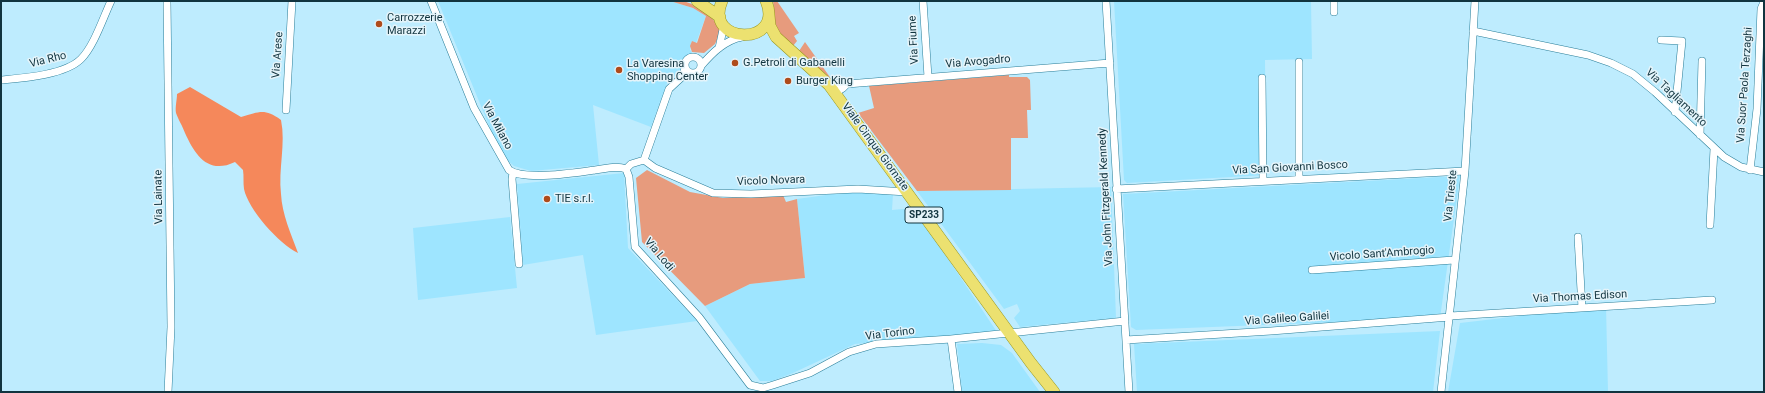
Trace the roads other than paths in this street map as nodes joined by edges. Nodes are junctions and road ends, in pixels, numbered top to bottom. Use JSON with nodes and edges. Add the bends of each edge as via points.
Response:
{"nodes":[{"id":1,"x":111,"y":1,"type":"edge"},
{"id":2,"x":167,"y":1,"type":"edge"},
{"id":3,"x":292,"y":1,"type":"edge"},
{"id":4,"x":431,"y":1,"type":"edge"},
{"id":5,"x":697,"y":1,"type":"edge"},
{"id":6,"x":700,"y":1,"type":"edge"},
{"id":7,"x":717,"y":1,"type":"edge"},
{"id":8,"x":722,"y":1,"type":"edge"},
{"id":9,"x":923,"y":1,"type":"edge"},
{"id":10,"x":1106,"y":1,"type":"edge"},
{"id":11,"x":1334,"y":1,"type":"edge"},
{"id":12,"x":1475,"y":1,"type":"edge"},
{"id":13,"x":1764,"y":2,"type":"edge"},
{"id":14,"x":768,"y":6,"type":"edge"},
{"id":15,"x":1334,"y":12,"type":"dead end"},
{"id":16,"x":722,"y":21,"type":"junction"},
{"id":17,"x":1473,"y":31,"type":"junction"},
{"id":18,"x":749,"y":35,"type":"junction"},
{"id":19,"x":1661,"y":40,"type":"dead end"},
{"id":20,"x":719,"y":48,"type":"junction"},
{"id":21,"x":711,"y":55,"type":"junction"},
{"id":22,"x":696,"y":57,"type":"junction"},
{"id":23,"x":1702,"y":61,"type":"dead end"},
{"id":24,"x":1299,"y":62,"type":"dead end"},
{"id":25,"x":1110,"y":63,"type":"junction"},
{"id":26,"x":701,"y":66,"type":"junction"},
{"id":27,"x":685,"y":67,"type":"junction"},
{"id":28,"x":814,"y":70,"type":"junction"},
{"id":29,"x":695,"y":73,"type":"junction"},
{"id":30,"x":928,"y":77,"type":"junction"},
{"id":31,"x":1262,"y":78,"type":"dead end"},
{"id":32,"x":1,"y":80,"type":"edge"},
{"id":33,"x":679,"y":80,"type":"junction"},
{"id":34,"x":832,"y":89,"type":"junction"},
{"id":35,"x":286,"y":110,"type":"dead end"},
{"id":36,"x":1675,"y":112,"type":"junction"},
{"id":37,"x":1700,"y":135,"type":"junction"},
{"id":38,"x":1714,"y":150,"type":"junction"},
{"id":39,"x":644,"y":160,"type":"junction"},
{"id":40,"x":626,"y":169,"type":"junction"},
{"id":41,"x":1750,"y":170,"type":"junction"},
{"id":42,"x":1465,"y":171,"type":"junction"},
{"id":43,"x":1764,"y":172,"type":"edge"},
{"id":44,"x":513,"y":174,"type":"junction"},
{"id":45,"x":1299,"y":179,"type":"junction"},
{"id":46,"x":1263,"y":181,"type":"junction"},
{"id":47,"x":1116,"y":189,"type":"junction"},
{"id":48,"x":907,"y":192,"type":"junction"},
{"id":49,"x":1710,"y":225,"type":"dead end"},
{"id":50,"x":1578,"y":237,"type":"dead end"},
{"id":51,"x":1454,"y":260,"type":"junction"},
{"id":52,"x":519,"y":264,"type":"dead end"},
{"id":53,"x":1312,"y":270,"type":"dead end"},
{"id":54,"x":1712,"y":300,"type":"dead end"},
{"id":55,"x":1582,"y":308,"type":"junction"},
{"id":56,"x":1450,"y":316,"type":"junction"},
{"id":57,"x":1124,"y":322,"type":"junction"},
{"id":58,"x":1009,"y":333,"type":"junction"},
{"id":59,"x":951,"y":339,"type":"junction"},
{"id":60,"x":1126,"y":340,"type":"junction"},
{"id":61,"x":1031,"y":363,"type":"junction"},
{"id":62,"x":757,"y":387,"type":"joint"},
{"id":63,"x":168,"y":392,"type":"edge"},
{"id":64,"x":958,"y":392,"type":"edge"},
{"id":65,"x":1049,"y":392,"type":"edge"},
{"id":66,"x":1054,"y":392,"type":"edge"},
{"id":67,"x":1129,"y":392,"type":"edge"},
{"id":68,"x":1440,"y":392,"type":"edge"}],
"edges":[{"from":1,"to":32,"type":"street","name":"Via Rho","via":[[91,43],[82,58],[73,65],[59,70]]},
{"from":2,"to":63,"type":"street","name":"Via Lainate","via":[[171,327]]},
{"from":3,"to":35,"type":"street","name":"Via Arese"},
{"from":4,"to":44,"type":"street","name":"Via Milano","via":[[474,108],[505,165]]},
{"from":5,"to":16,"type":"main road","number":"SP233"},
{"from":6,"to":7,"type":"main road"},
{"from":8,"to":16,"type":"main road"},
{"from":9,"to":30,"type":"street","name":"Via Fiume"},
{"from":10,"to":25,"type":"street","name":"Via John Fitzgerald Kennedy"},
{"from":11,"to":15,"type":"street"},
{"from":12,"to":17,"type":"street","name":"Via Trieste"},
{"from":13,"to":41,"type":"street","name":"Via Suor Paola Terzaghi","via":[[1761,9],[1757,109]]},
{"from":14,"to":18,"type":"main road","number":"SP233","via":[[762,29]]},
{"from":14,"to":28,"type":"main road","name":"Viale Cinque Giornate","number":"SP233","via":[[770,26],[776,37]]},
{"from":16,"to":18,"type":"main road","number":"SP233","via":[[733,34]]},
{"from":16,"to":20,"type":"street"},
{"from":17,"to":36,"type":"street","name":"Via Tagliamento","via":[[1588,55],[1611,63],[1633,74]]},
{"from":17,"to":42,"type":"street","name":"Via Trieste"},
{"from":18,"to":20,"type":"street","via":[[735,38]]},
{"from":18,"to":28,"type":"main road","name":"Viale Cinque Giornate","number":"SP233","via":[[772,40]]},
{"from":19,"to":36,"type":"street","via":[[1682,42]]},
{"from":20,"to":21,"type":"street"},
{"from":21,"to":22,"type":"street"},
{"from":21,"to":26,"type":"street"},
{"from":22,"to":26,"type":"street","via":[[700,59]]},
{"from":22,"to":27,"type":"street","via":[[688,58]]},
{"from":23,"to":37,"type":"street"},
{"from":24,"to":45,"type":"street"},
{"from":25,"to":30,"type":"street","name":"Via Avogadro"},
{"from":25,"to":47,"type":"street","name":"Via John Fitzgerald Kennedy"},
{"from":26,"to":29,"type":"street"},
{"from":27,"to":29,"type":"street"},
{"from":27,"to":33,"type":"street"},
{"from":28,"to":34,"type":"main road","name":"Viale Cinque Giornate","number":"SP233"},
{"from":29,"to":33,"type":"street"},
{"from":30,"to":34,"type":"street","name":"Via Avogadro","via":[[847,84],[843,88]]},
{"from":31,"to":46,"type":"street"},
{"from":33,"to":39,"type":"street","via":[[669,89]]},
{"from":34,"to":48,"type":"main road","name":"Viale Cinque Giornate","number":"SP233"},
{"from":36,"to":37,"type":"street","name":"Via Tagliamento"},
{"from":37,"to":38,"type":"street","name":"Via Tagliamento"},
{"from":38,"to":41,"type":"street","name":"Via Tagliamento","via":[[1733,164]]},
{"from":38,"to":49,"type":"street"},
{"from":39,"to":40,"type":"street","via":[[631,164]]},
{"from":39,"to":48,"type":"street","name":"Vicolo Novara","via":[[656,168],[713,193],[751,194],[858,189]]},
{"from":40,"to":44,"type":"street","via":[[617,167],[522,176]]},
{"from":40,"to":62,"type":"street","name":"Via Lodi","via":[[629,177],[635,247],[699,317],[750,385]]},
{"from":41,"to":43,"type":"street","name":"Via Tagliamento"},
{"from":42,"to":45,"type":"street","name":"Via San Giovanni Bosco"},
{"from":42,"to":51,"type":"street","name":"Via Trieste"},
{"from":44,"to":52,"type":"street"},
{"from":45,"to":46,"type":"street","name":"Via San Giovanni Bosco"},
{"from":46,"to":47,"type":"street","name":"Via San Giovanni Bosco"},
{"from":47,"to":57,"type":"street","name":"Via John Fitzgerald Kennedy"},
{"from":48,"to":58,"type":"main road","name":"Viale Cinque Giornate","number":"SP233"},
{"from":50,"to":55,"type":"street"},
{"from":51,"to":53,"type":"street","name":"Vicolo Sant'Ambrogio"},
{"from":51,"to":56,"type":"street","name":"Via Trieste"},
{"from":54,"to":55,"type":"street","name":"Via Thomas Edison"},
{"from":55,"to":56,"type":"street","name":"Via Thomas Edison"},
{"from":56,"to":60,"type":"street","name":"Via Galileo Galilei"},
{"from":56,"to":68,"type":"street","name":"Via Trieste"},
{"from":57,"to":58,"type":"street","name":"Via Torino"},
{"from":57,"to":60,"type":"street","name":"Via John Fitzgerald Kennedy"},
{"from":58,"to":59,"type":"street","name":"Via Torino"},
{"from":58,"to":61,"type":"main road","name":"Viale Cinque Giornate","number":"SP233"},
{"from":59,"to":62,"type":"street","name":"Via Torino","via":[[876,344],[848,352],[810,373],[763,388]]},
{"from":59,"to":64,"type":"street"},
{"from":60,"to":67,"type":"street","name":"Via John Fitzgerald Kennedy"},
{"from":61,"to":65,"type":"main road","name":"Viale Cinque Giornate","number":"SP233"},
{"from":61,"to":66,"type":"main road","name":"Viale Cinque Giornate","number":"SP233"}]}
